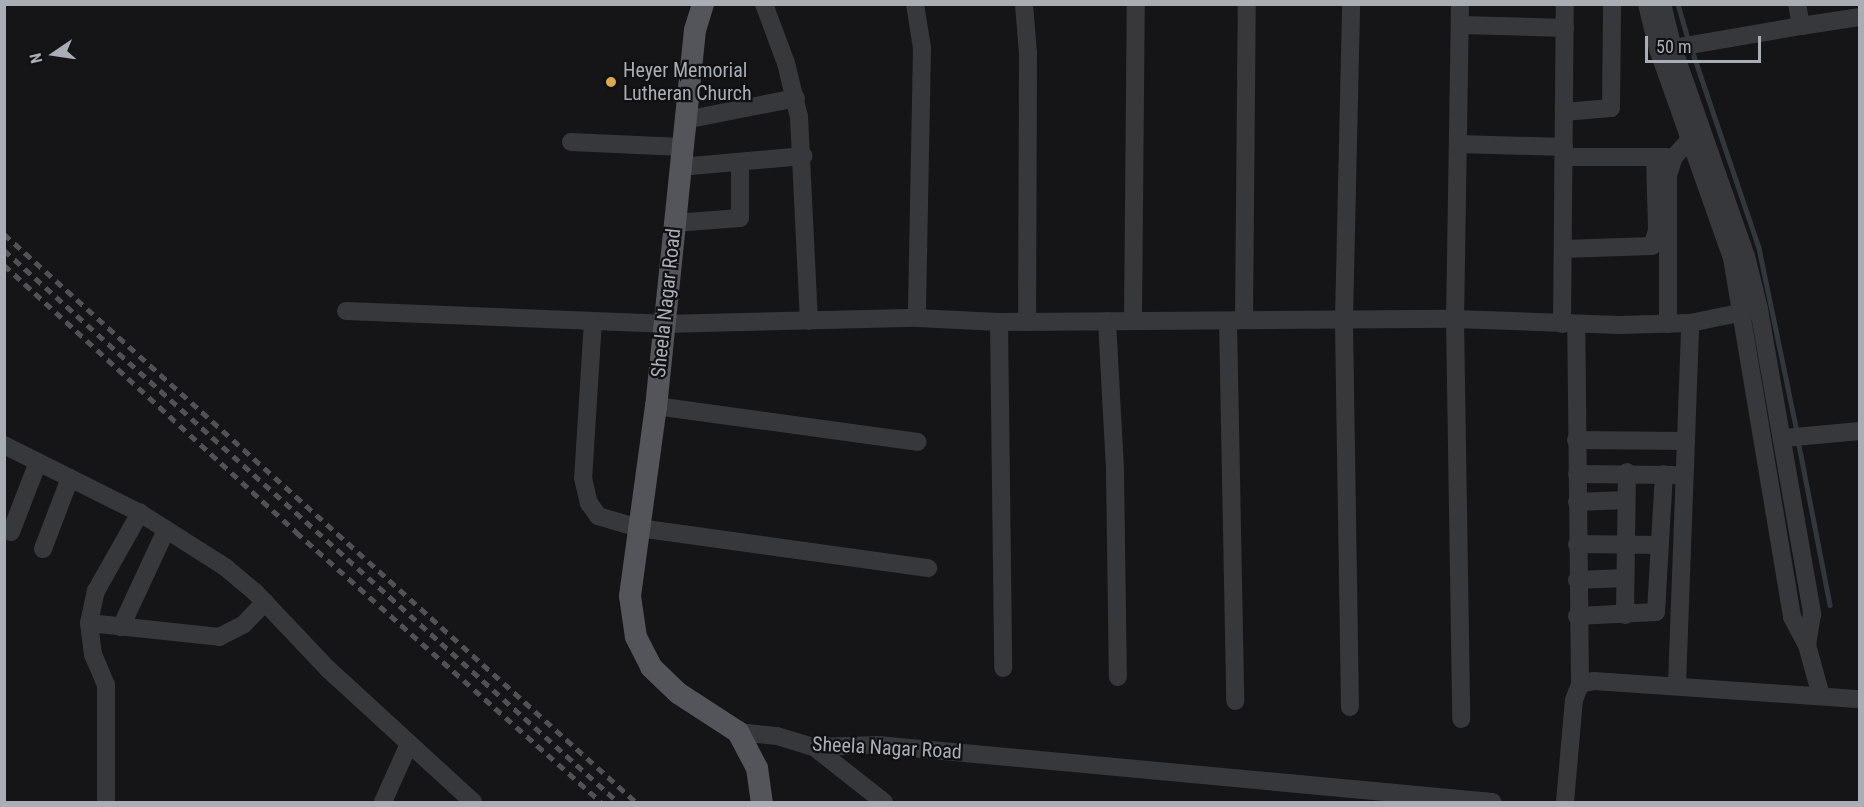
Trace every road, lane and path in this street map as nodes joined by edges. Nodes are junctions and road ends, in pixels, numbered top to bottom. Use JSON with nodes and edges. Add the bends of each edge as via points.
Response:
{"nodes":[{"id":1,"x":703,"y":4,"type":"edge"},
{"id":2,"x":764,"y":4,"type":"edge"},
{"id":3,"x":915,"y":4,"type":"edge"},
{"id":4,"x":1024,"y":4,"type":"edge"},
{"id":5,"x":1136,"y":4,"type":"edge"},
{"id":6,"x":1247,"y":4,"type":"edge"},
{"id":7,"x":1351,"y":4,"type":"edge"},
{"id":8,"x":1460,"y":4,"type":"edge"},
{"id":9,"x":1565,"y":4,"type":"edge"},
{"id":10,"x":1612,"y":4,"type":"edge"},
{"id":11,"x":1647,"y":4,"type":"edge"},
{"id":12,"x":1662,"y":4,"type":"edge"},
{"id":13,"x":1797,"y":4,"type":"edge"},
{"id":14,"x":1860,"y":16,"type":"edge"},
{"id":15,"x":1460,"y":25,"type":"junction"},
{"id":16,"x":1801,"y":26,"type":"junction"},
{"id":17,"x":1565,"y":27,"type":"junction"},
{"id":18,"x":1686,"y":45,"type":"junction"},
{"id":19,"x":796,"y":98,"type":"junction"},
{"id":20,"x":1564,"y":112,"type":"junction"},
{"id":21,"x":685,"y":120,"type":"junction"},
{"id":22,"x":1691,"y":138,"type":"junction"},
{"id":23,"x":571,"y":142,"type":"dead end"},
{"id":24,"x":1458,"y":144,"type":"junction"},
{"id":25,"x":1564,"y":152,"type":"junction"},
{"id":26,"x":804,"y":156,"type":"junction"},
{"id":27,"x":681,"y":157,"type":"junction"},
{"id":28,"x":1655,"y":157,"type":"junction"},
{"id":29,"x":1674,"y":157,"type":"junction"},
{"id":30,"x":740,"y":162,"type":"junction"},
{"id":31,"x":674,"y":223,"type":"junction"},
{"id":32,"x":1563,"y":249,"type":"junction"},
{"id":33,"x":1750,"y":310,"type":"junction"},
{"id":34,"x":346,"y":311,"type":"dead end"},
{"id":35,"x":917,"y":318,"type":"junction"},
{"id":36,"x":1344,"y":319,"type":"junction"},
{"id":37,"x":1455,"y":319,"type":"junction"},
{"id":38,"x":1236,"y":320,"type":"junction"},
{"id":39,"x":592,"y":321,"type":"junction"},
{"id":40,"x":809,"y":321,"type":"junction"},
{"id":41,"x":1107,"y":321,"type":"junction"},
{"id":42,"x":1133,"y":321,"type":"junction"},
{"id":43,"x":999,"y":322,"type":"junction"},
{"id":44,"x":1028,"y":322,"type":"junction"},
{"id":45,"x":1690,"y":323,"type":"junction"},
{"id":46,"x":663,"y":324,"type":"junction"},
{"id":47,"x":1569,"y":324,"type":"junction"},
{"id":48,"x":1668,"y":324,"type":"junction"},
{"id":49,"x":656,"y":406,"type":"junction"},
{"id":50,"x":1860,"y":431,"type":"edge"},
{"id":51,"x":1794,"y":437,"type":"junction"},
{"id":52,"x":1576,"y":440,"type":"junction"},
{"id":53,"x":1686,"y":441,"type":"junction"},
{"id":54,"x":918,"y":442,"type":"dead end"},
{"id":55,"x":4,"y":445,"type":"edge"},
{"id":56,"x":38,"y":462,"type":"junction"},
{"id":57,"x":1627,"y":472,"type":"junction"},
{"id":58,"x":1576,"y":474,"type":"junction"},
{"id":59,"x":1664,"y":474,"type":"junction"},
{"id":60,"x":1686,"y":475,"type":"junction"},
{"id":61,"x":70,"y":478,"type":"junction"},
{"id":62,"x":1626,"y":500,"type":"junction"},
{"id":63,"x":1577,"y":502,"type":"junction"},
{"id":64,"x":140,"y":513,"type":"junction"},
{"id":65,"x":639,"y":528,"type":"junction"},
{"id":66,"x":166,"y":530,"type":"junction"},
{"id":67,"x":11,"y":532,"type":"dead end"},
{"id":68,"x":1577,"y":544,"type":"junction"},
{"id":69,"x":1625,"y":544,"type":"junction"},
{"id":70,"x":1659,"y":545,"type":"junction"},
{"id":71,"x":43,"y":549,"type":"dead end"},
{"id":72,"x":928,"y":568,"type":"dead end"},
{"id":73,"x":1625,"y":578,"type":"junction"},
{"id":74,"x":1577,"y":580,"type":"junction"},
{"id":75,"x":265,"y":602,"type":"junction"},
{"id":76,"x":1625,"y":615,"type":"junction"},
{"id":77,"x":1577,"y":616,"type":"junction"},
{"id":78,"x":89,"y":623,"type":"junction"},
{"id":79,"x":121,"y":627,"type":"junction"},
{"id":80,"x":1807,"y":645,"type":"junction"},
{"id":81,"x":1003,"y":668,"type":"dead end"},
{"id":82,"x":1118,"y":677,"type":"dead end"},
{"id":83,"x":1580,"y":684,"type":"junction"},
{"id":84,"x":1677,"y":685,"type":"junction"},
{"id":85,"x":1821,"y":696,"type":"junction"},
{"id":86,"x":1860,"y":699,"type":"edge"},
{"id":87,"x":1235,"y":701,"type":"dead end"},
{"id":88,"x":1350,"y":706,"type":"dead end"},
{"id":89,"x":1461,"y":719,"type":"dead end"},
{"id":90,"x":738,"y":732,"type":"junction"},
{"id":91,"x":409,"y":744,"type":"junction"},
{"id":92,"x":814,"y":747,"type":"junction"},
{"id":93,"x":106,"y":802,"type":"edge"},
{"id":94,"x":383,"y":802,"type":"edge"},
{"id":95,"x":473,"y":802,"type":"edge"},
{"id":96,"x":762,"y":802,"type":"edge"},
{"id":97,"x":884,"y":802,"type":"edge"},
{"id":98,"x":1492,"y":802,"type":"edge"},
{"id":99,"x":1565,"y":802,"type":"edge"}],
"edges":[{"from":1,"to":21,"type":"main road","name":"Sheela Nagar Road","via":[[695,30]]},
{"from":2,"to":19,"type":"street"},
{"from":3,"to":35,"type":"street","via":[[922,48]]},
{"from":4,"to":44,"type":"street"},
{"from":5,"to":42,"type":"street"},
{"from":6,"to":38,"type":"street"},
{"from":7,"to":36,"type":"street"},
{"from":8,"to":15,"type":"street"},
{"from":9,"to":17,"type":"street"},
{"from":10,"to":20,"type":"street","via":[[1611,108]]},
{"from":11,"to":22,"type":"street","via":[[1658,49]]},
{"from":12,"to":18,"type":"street"},
{"from":13,"to":16,"type":"street"},
{"from":14,"to":16,"type":"street"},
{"from":15,"to":17,"type":"street"},
{"from":15,"to":24,"type":"street"},
{"from":16,"to":18,"type":"street"},
{"from":17,"to":20,"type":"street"},
{"from":18,"to":33,"type":"street","via":[[1746,256]]},
{"from":19,"to":21,"type":"street"},
{"from":19,"to":26,"type":"street"},
{"from":20,"to":25,"type":"street"},
{"from":21,"to":27,"type":"main road","name":"Sheela Nagar Road"},
{"from":22,"to":29,"type":"street"},
{"from":22,"to":33,"type":"street"},
{"from":23,"to":27,"type":"street"},
{"from":24,"to":25,"type":"street"},
{"from":24,"to":37,"type":"street"},
{"from":25,"to":28,"type":"street"},
{"from":25,"to":32,"type":"street"},
{"from":26,"to":30,"type":"street"},
{"from":26,"to":40,"type":"street"},
{"from":27,"to":30,"type":"street"},
{"from":27,"to":31,"type":"main road","name":"Sheela Nagar Road"},
{"from":28,"to":29,"type":"street"},
{"from":28,"to":32,"type":"street","via":[[1657,231],[1652,246]]},
{"from":29,"to":48,"type":"street","via":[[1668,175]]},
{"from":30,"to":31,"type":"street","via":[[740,218]]},
{"from":31,"to":46,"type":"main road","name":"Sheela Nagar Road"},
{"from":32,"to":47,"type":"street"},
{"from":33,"to":45,"type":"street"},
{"from":33,"to":51,"type":"street"},
{"from":33,"to":80,"type":"street","via":[[1792,617]]},
{"from":34,"to":39,"type":"street"},
{"from":35,"to":40,"type":"street"},
{"from":35,"to":43,"type":"street"},
{"from":36,"to":37,"type":"street"},
{"from":36,"to":38,"type":"street"},
{"from":36,"to":88,"type":"street"},
{"from":37,"to":47,"type":"street"},
{"from":37,"to":89,"type":"street"},
{"from":38,"to":42,"type":"street"},
{"from":38,"to":87,"type":"street"},
{"from":39,"to":46,"type":"street"},
{"from":39,"to":65,"type":"street","via":[[584,487],[598,516]]},
{"from":40,"to":46,"type":"street"},
{"from":41,"to":42,"type":"street"},
{"from":41,"to":44,"type":"street"},
{"from":41,"to":82,"type":"street","via":[[1115,471]]},
{"from":43,"to":44,"type":"street"},
{"from":43,"to":81,"type":"street"},
{"from":45,"to":48,"type":"street"},
{"from":45,"to":53,"type":"street"},
{"from":46,"to":49,"type":"main road","name":"Sheela Nagar Road"},
{"from":47,"to":48,"type":"street"},
{"from":47,"to":52,"type":"street"},
{"from":49,"to":54,"type":"street"},
{"from":49,"to":65,"type":"main road","name":"Sheela Nagar Road"},
{"from":50,"to":51,"type":"street"},
{"from":51,"to":80,"type":"street","via":[[1812,614]]},
{"from":52,"to":53,"type":"street"},
{"from":52,"to":58,"type":"street"},
{"from":53,"to":60,"type":"street"},
{"from":55,"to":56,"type":"street"},
{"from":56,"to":61,"type":"street"},
{"from":56,"to":67,"type":"street"},
{"from":57,"to":58,"type":"street"},
{"from":57,"to":59,"type":"street"},
{"from":57,"to":62,"type":"street"},
{"from":58,"to":63,"type":"street"},
{"from":59,"to":60,"type":"street"},
{"from":59,"to":70,"type":"street"},
{"from":60,"to":84,"type":"street"},
{"from":61,"to":64,"type":"street"},
{"from":61,"to":71,"type":"street"},
{"from":62,"to":63,"type":"street"},
{"from":62,"to":69,"type":"street"},
{"from":63,"to":68,"type":"street"},
{"from":64,"to":66,"type":"street"},
{"from":64,"to":78,"type":"street","via":[[96,591]]},
{"from":65,"to":72,"type":"street"},
{"from":65,"to":90,"type":"main road","name":"Sheela Nagar Road","via":[[630,596],[636,637],[644,653],[678,693]]},
{"from":66,"to":75,"type":"street","via":[[209,555]]},
{"from":66,"to":79,"type":"street"},
{"from":68,"to":69,"type":"street"},
{"from":68,"to":74,"type":"street"},
{"from":69,"to":70,"type":"street"},
{"from":69,"to":73,"type":"street"},
{"from":70,"to":76,"type":"street","via":[[1656,612]]},
{"from":73,"to":74,"type":"street"},
{"from":73,"to":76,"type":"street"},
{"from":74,"to":77,"type":"street"},
{"from":75,"to":79,"type":"street","via":[[238,629],[219,638]]},
{"from":75,"to":91,"type":"street","via":[[312,654]]},
{"from":76,"to":77,"type":"street"},
{"from":77,"to":83,"type":"street"},
{"from":78,"to":79,"type":"street"},
{"from":78,"to":93,"type":"street","via":[[93,655],[106,685]]},
{"from":80,"to":85,"type":"street"},
{"from":83,"to":84,"type":"street","via":[[1594,681]]},
{"from":83,"to":99,"type":"street","via":[[1574,700]]},
{"from":84,"to":85,"type":"street"},
{"from":85,"to":86,"type":"street"},
{"from":90,"to":92,"type":"street","name":"Sheela Nagar Road","via":[[777,736]]},
{"from":90,"to":96,"type":"main road","via":[[757,768]]},
{"from":91,"to":94,"type":"street"},
{"from":91,"to":95,"type":"street"},
{"from":92,"to":97,"type":"street"},
{"from":92,"to":98,"type":"street","name":"Sheela Nagar Road","via":[[878,745]]}]}
